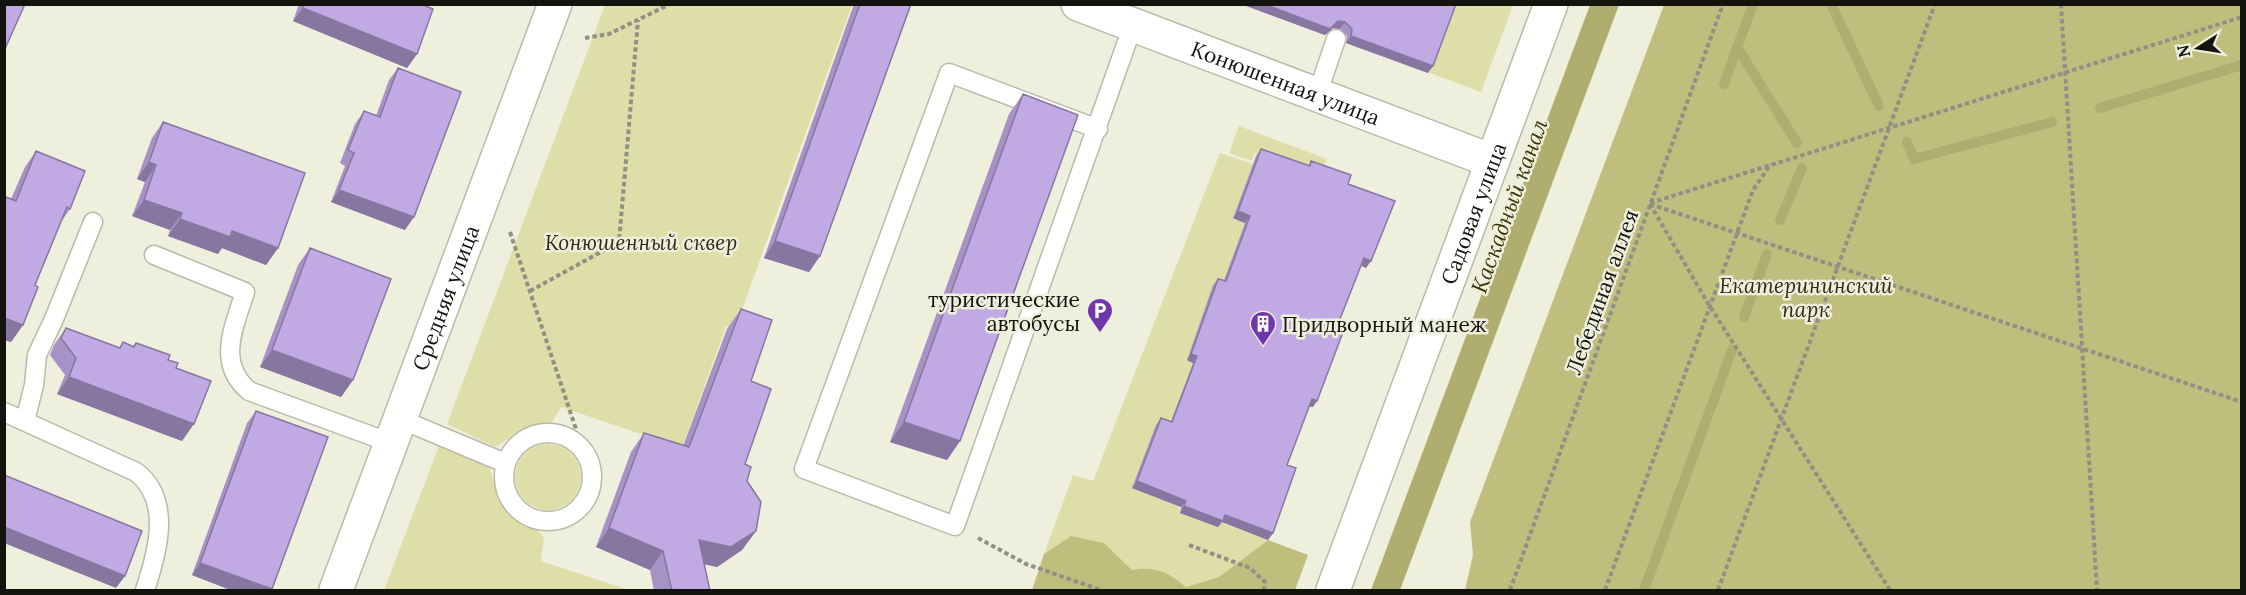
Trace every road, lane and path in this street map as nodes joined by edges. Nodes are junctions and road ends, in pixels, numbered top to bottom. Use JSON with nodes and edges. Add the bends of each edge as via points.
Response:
{"nodes":[{"id":1,"x":555,"y":4,"type":"edge"},
{"id":2,"x":670,"y":4,"type":"edge"},
{"id":3,"x":1078,"y":4,"type":"edge"},
{"id":4,"x":1551,"y":4,"type":"edge"},
{"id":5,"x":1723,"y":4,"type":"edge"},
{"id":6,"x":1935,"y":4,"type":"edge"},
{"id":7,"x":2061,"y":4,"type":"edge"},
{"id":8,"x":2241,"y":17,"type":"edge"},
{"id":9,"x":638,"y":20,"type":"junction"},
{"id":10,"x":1133,"y":25,"type":"junction"},
{"id":11,"x":585,"y":38,"type":"dead end"},
{"id":12,"x":1336,"y":39,"type":"dead end"},
{"id":13,"x":2065,"y":71,"type":"junction"},
{"id":14,"x":1317,"y":95,"type":"junction"},
{"id":15,"x":1893,"y":124,"type":"junction"},
{"id":16,"x":1098,"y":129,"type":"junction"},
{"id":17,"x":1492,"y":161,"type":"junction"},
{"id":18,"x":1771,"y":163,"type":"junction"},
{"id":19,"x":1650,"y":204,"type":"junction"},
{"id":20,"x":93,"y":222,"type":"dead end"},
{"id":21,"x":510,"y":232,"type":"dead end"},
{"id":22,"x":1737,"y":233,"type":"junction"},
{"id":23,"x":154,"y":255,"type":"dead end"},
{"id":24,"x":1839,"y":267,"type":"junction"},
{"id":25,"x":530,"y":291,"type":"junction"},
{"id":26,"x":1709,"y":305,"type":"junction"},
{"id":27,"x":2082,"y":350,"type":"junction"},
{"id":28,"x":2241,"y":402,"type":"edge"},
{"id":29,"x":4,"y":412,"type":"edge"},
{"id":30,"x":1781,"y":418,"type":"junction"},
{"id":31,"x":25,"y":421,"type":"junction"},
{"id":32,"x":396,"y":431,"type":"junction"},
{"id":33,"x":572,"y":440,"type":"junction"},
{"id":34,"x":506,"y":463,"type":"junction"},
{"id":35,"x":955,"y":526,"type":"junction"},
{"id":36,"x":1189,"y":545,"type":"dead end"},
{"id":37,"x":145,"y":591,"type":"edge"},
{"id":38,"x":336,"y":591,"type":"edge"},
{"id":39,"x":1101,"y":591,"type":"edge"},
{"id":40,"x":1264,"y":591,"type":"edge"},
{"id":41,"x":1333,"y":591,"type":"edge"},
{"id":42,"x":1510,"y":591,"type":"edge"},
{"id":43,"x":1605,"y":591,"type":"edge"},
{"id":44,"x":1718,"y":591,"type":"edge"},
{"id":45,"x":1890,"y":591,"type":"edge"},
{"id":46,"x":2097,"y":591,"type":"edge"}],
"edges":[{"from":1,"to":32,"type":"main road","name":"Средняя улица"},
{"from":2,"to":9,"type":"path"},
{"from":3,"to":10,"type":"main road","name":"Конюшенная улица"},
{"from":4,"to":17,"type":"main road","name":"Садовая улица"},
{"from":5,"to":19,"type":"path","name":"Лебединая аллея"},
{"from":6,"to":15,"type":"path"},
{"from":7,"to":13,"type":"path"},
{"from":8,"to":13,"type":"path"},
{"from":9,"to":11,"type":"path","via":[[609,34]]},
{"from":9,"to":25,"type":"path","via":[[620,242]]},
{"from":10,"to":14,"type":"main road","name":"Конюшенная улица"},
{"from":10,"to":16,"type":"lane"},
{"from":12,"to":14,"type":"lane"},
{"from":13,"to":15,"type":"path"},
{"from":13,"to":27,"type":"path"},
{"from":14,"to":17,"type":"main road","name":"Конюшенная улица"},
{"from":15,"to":18,"type":"path"},
{"from":15,"to":24,"type":"path"},
{"from":16,"to":35,"type":"lane"},
{"from":16,"to":35,"type":"lane","via":[[949,73],[804,469]]},
{"from":17,"to":41,"type":"main road","name":"Садовая улица"},
{"from":18,"to":19,"type":"path"},
{"from":18,"to":22,"type":"path","via":[[1753,190]]},
{"from":19,"to":22,"type":"path"},
{"from":19,"to":26,"type":"path"},
{"from":19,"to":42,"type":"path","name":"Лебединая аллея"},
{"from":20,"to":31,"type":"lane","via":[[37,355]]},
{"from":21,"to":25,"type":"path"},
{"from":22,"to":24,"type":"path"},
{"from":22,"to":26,"type":"path"},
{"from":23,"to":32,"type":"lane","via":[[245,292],[228,352],[234,373],[249,391]]},
{"from":24,"to":27,"type":"path"},
{"from":24,"to":30,"type":"path"},
{"from":25,"to":33,"type":"path","via":[[576,429]]},
{"from":26,"to":30,"type":"path"},
{"from":26,"to":43,"type":"path"},
{"from":27,"to":28,"type":"path"},
{"from":27,"to":46,"type":"path"},
{"from":29,"to":31,"type":"lane"},
{"from":30,"to":44,"type":"path"},
{"from":30,"to":45,"type":"path"},
{"from":31,"to":37,"type":"lane","via":[[146,479],[159,525],[158,551]]},
{"from":32,"to":34,"type":"lane"},
{"from":32,"to":38,"type":"main road","name":"Средняя улица"},
{"from":33,"to":34,"type":"lane","via":[[546,432],[532,435],[516,447]]},
{"from":33,"to":34,"type":"lane","via":[[583,449],[590,463],[590,492],[570,515],[556,520],[541,521],[515,507],[503,479]]},
{"from":35,"to":39,"type":"path","via":[[1026,564]]},
{"from":36,"to":40,"type":"path","via":[[1257,572],[1265,582]]}]}
